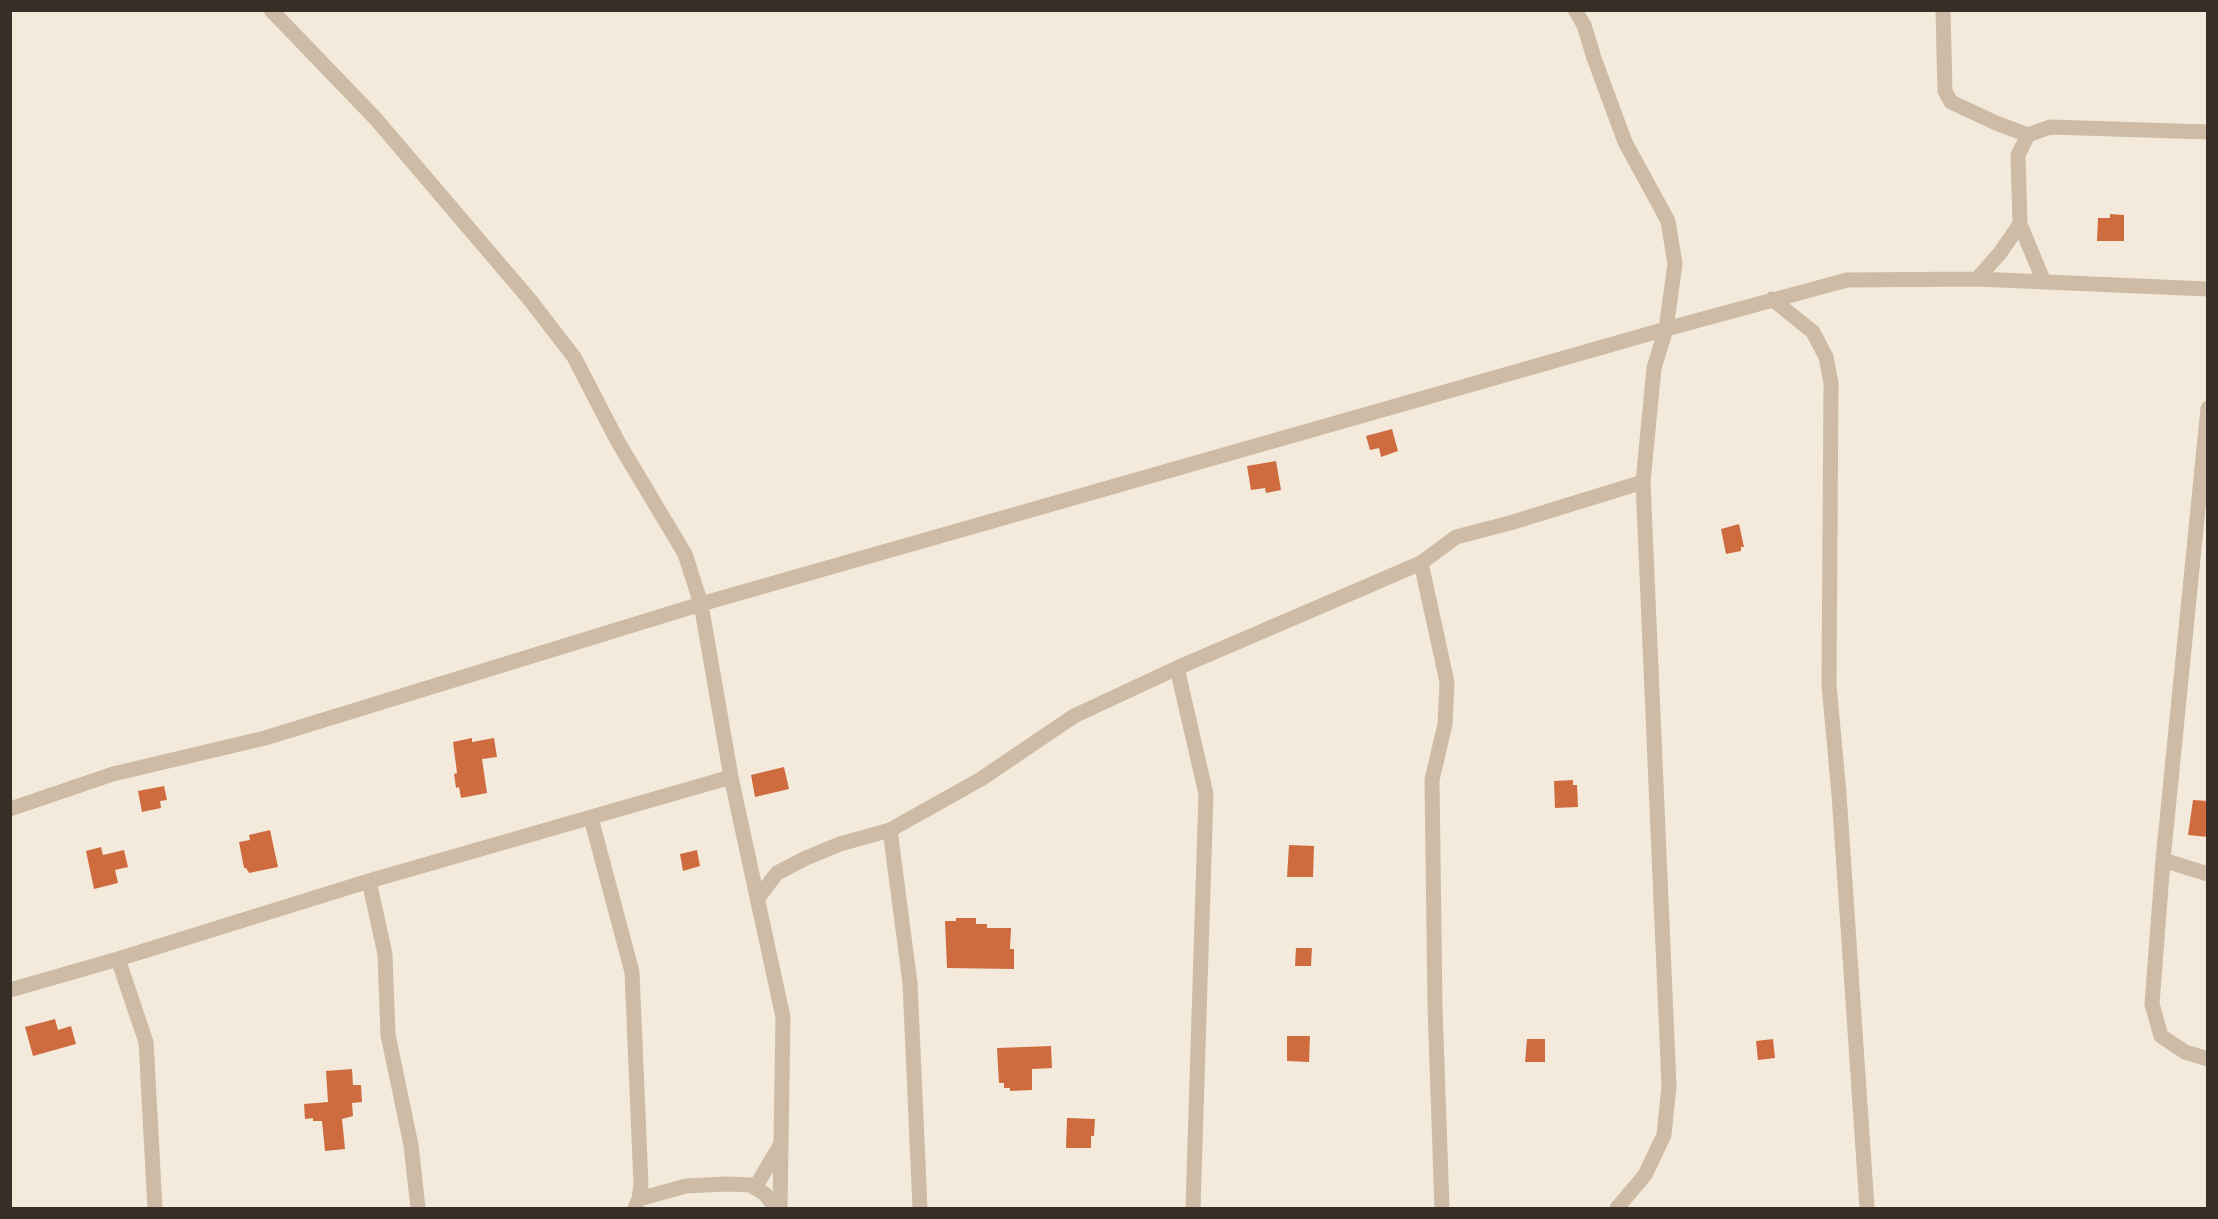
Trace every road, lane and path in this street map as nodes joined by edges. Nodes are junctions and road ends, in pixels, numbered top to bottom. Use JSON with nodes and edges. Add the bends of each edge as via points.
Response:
{"nodes":[{"id":1,"x":271,"y":10,"type":"edge"},
{"id":2,"x":1575,"y":10,"type":"edge"},
{"id":3,"x":1943,"y":10,"type":"edge"},
{"id":4,"x":2208,"y":132,"type":"edge"},
{"id":5,"x":2028,"y":135,"type":"junction"},
{"id":6,"x":2020,"y":224,"type":"junction"},
{"id":7,"x":1977,"y":279,"type":"junction"},
{"id":8,"x":2044,"y":282,"type":"junction"},
{"id":9,"x":2208,"y":289,"type":"edge"},
{"id":10,"x":1772,"y":300,"type":"junction"},
{"id":11,"x":1666,"y":329,"type":"junction"},
{"id":12,"x":2207,"y":419,"type":"edge"},
{"id":13,"x":1643,"y":482,"type":"junction"},
{"id":14,"x":1421,"y":563,"type":"junction"},
{"id":15,"x":701,"y":604,"type":"junction"},
{"id":16,"x":1177,"y":668,"type":"junction"},
{"id":17,"x":731,"y":777,"type":"junction"},
{"id":18,"x":10,"y":809,"type":"edge"},
{"id":19,"x":591,"y":818,"type":"junction"},
{"id":20,"x":890,"y":830,"type":"junction"},
{"id":21,"x":2163,"y":860,"type":"junction"},
{"id":22,"x":2208,"y":873,"type":"edge"},
{"id":23,"x":369,"y":881,"type":"junction"},
{"id":24,"x":758,"y":898,"type":"junction"},
{"id":25,"x":118,"y":959,"type":"junction"},
{"id":26,"x":10,"y":990,"type":"edge"},
{"id":27,"x":2208,"y":1059,"type":"edge"},
{"id":28,"x":781,"y":1142,"type":"junction"},
{"id":29,"x":755,"y":1188,"type":"junction"},
{"id":30,"x":637,"y":1204,"type":"edge"},
{"id":31,"x":155,"y":1209,"type":"edge"},
{"id":32,"x":418,"y":1209,"type":"edge"},
{"id":33,"x":776,"y":1209,"type":"edge"},
{"id":34,"x":780,"y":1209,"type":"edge"},
{"id":35,"x":920,"y":1209,"type":"edge"},
{"id":36,"x":1193,"y":1209,"type":"edge"},
{"id":37,"x":1442,"y":1209,"type":"edge"},
{"id":38,"x":1617,"y":1209,"type":"edge"},
{"id":39,"x":1867,"y":1209,"type":"edge"}],
"edges":[{"from":1,"to":15,"type":"street","via":[[375,118],[523,291],[574,357],[618,442],[685,554]]},
{"from":2,"to":11,"type":"street","via":[[1584,25],[1625,141],[1668,221],[1674,264]]},
{"from":3,"to":5,"type":"street","via":[[1945,91],[1951,102]]},
{"from":4,"to":5,"type":"street","via":[[2050,127]]},
{"from":5,"to":6,"type":"street","via":[[2018,155]]},
{"from":6,"to":7,"type":"street"},
{"from":6,"to":8,"type":"street"},
{"from":7,"to":8,"type":"street"},
{"from":7,"to":10,"type":"street","via":[[1847,280]]},
{"from":8,"to":9,"type":"street"},
{"from":10,"to":11,"type":"street"},
{"from":10,"to":39,"type":"street","via":[[1813,332],[1826,357],[1831,383],[1829,685]]},
{"from":11,"to":13,"type":"street","via":[[1654,368]]},
{"from":11,"to":15,"type":"street"},
{"from":12,"to":21,"type":"street"},
{"from":13,"to":14,"type":"street","via":[[1456,537]]},
{"from":13,"to":38,"type":"street","via":[[1670,1086],[1664,1135],[1645,1175]]},
{"from":14,"to":16,"type":"street"},
{"from":14,"to":37,"type":"street","via":[[1447,682],[1445,724],[1432,780]]},
{"from":15,"to":17,"type":"street"},
{"from":15,"to":18,"type":"street","via":[[265,738],[113,774]]},
{"from":16,"to":20,"type":"street","via":[[1074,716],[981,779]]},
{"from":16,"to":36,"type":"street","via":[[1206,794]]},
{"from":17,"to":19,"type":"street"},
{"from":17,"to":24,"type":"street"},
{"from":19,"to":23,"type":"street"},
{"from":19,"to":30,"type":"street","via":[[632,972],[641,1185]]},
{"from":20,"to":24,"type":"street","via":[[806,858],[777,873]]},
{"from":20,"to":35,"type":"street","via":[[910,983]]},
{"from":21,"to":22,"type":"street"},
{"from":21,"to":27,"type":"street","via":[[2152,1004],[2161,1036],[2185,1052]]},
{"from":23,"to":25,"type":"street"},
{"from":23,"to":32,"type":"street","via":[[385,954],[388,1035],[411,1145]]},
{"from":24,"to":28,"type":"street","via":[[783,1017]]},
{"from":25,"to":26,"type":"street"},
{"from":25,"to":31,"type":"street","via":[[146,1042]]},
{"from":28,"to":29,"type":"street"},
{"from":28,"to":34,"type":"street"},
{"from":29,"to":30,"type":"street","via":[[725,1184],[686,1186]]},
{"from":29,"to":33,"type":"street"}]}
